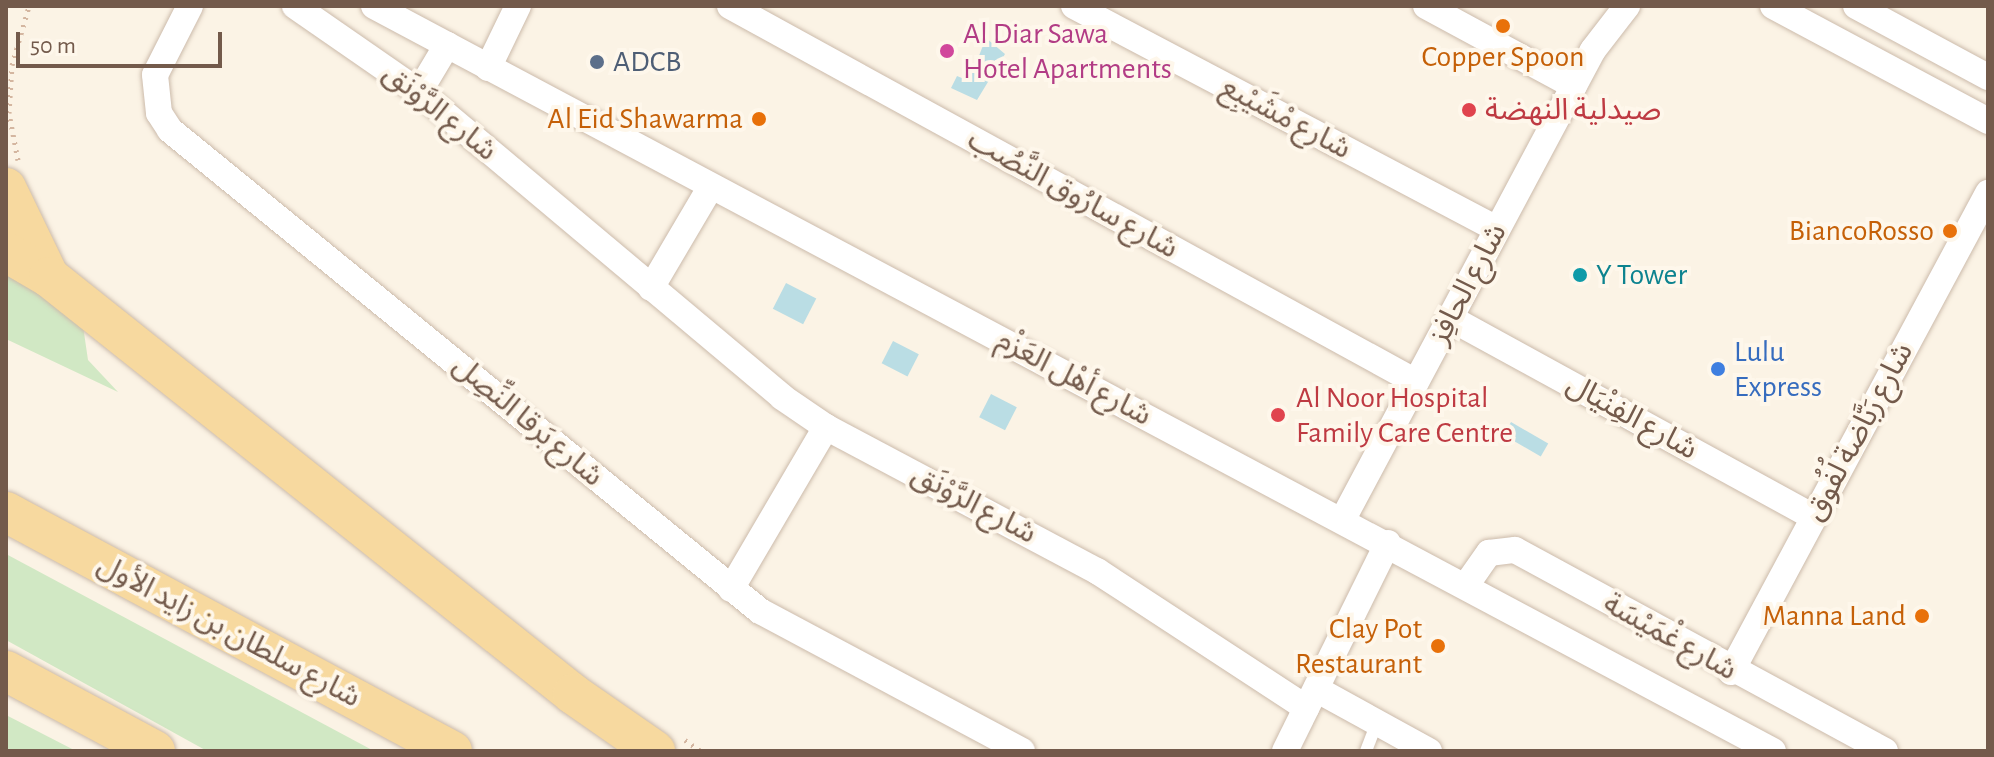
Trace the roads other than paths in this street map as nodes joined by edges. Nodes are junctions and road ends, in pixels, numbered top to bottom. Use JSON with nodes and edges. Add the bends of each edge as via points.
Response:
{"nodes":[{"id":1,"x":190,"y":6,"type":"edge"},
{"id":2,"x":295,"y":6,"type":"edge"},
{"id":3,"x":374,"y":6,"type":"edge"},
{"id":4,"x":518,"y":6,"type":"edge"},
{"id":5,"x":730,"y":6,"type":"edge"},
{"id":6,"x":1074,"y":6,"type":"edge"},
{"id":7,"x":1426,"y":6,"type":"edge"},
{"id":8,"x":1606,"y":6,"type":"edge"},
{"id":9,"x":1627,"y":6,"type":"edge"},
{"id":10,"x":1773,"y":6,"type":"edge"},
{"id":11,"x":1856,"y":6,"type":"edge"},
{"id":12,"x":447,"y":45,"type":"junction"},
{"id":13,"x":1593,"y":50,"type":"junction"},
{"id":14,"x":488,"y":68,"type":"junction"},
{"id":15,"x":1988,"y":77,"type":"edge"},
{"id":16,"x":1574,"y":86,"type":"junction"},
{"id":17,"x":419,"y":92,"type":"junction"},
{"id":18,"x":1988,"y":121,"type":"edge"},
{"id":19,"x":13,"y":177,"type":"edge"},
{"id":20,"x":711,"y":186,"type":"junction"},
{"id":21,"x":1988,"y":193,"type":"edge"},
{"id":22,"x":1497,"y":229,"type":"junction"},
{"id":23,"x":6,"y":252,"type":"edge"},
{"id":24,"x":49,"y":277,"type":"junction"},
{"id":25,"x":651,"y":288,"type":"junction"},
{"id":26,"x":1450,"y":318,"type":"junction"},
{"id":27,"x":1416,"y":382,"type":"junction"},
{"id":28,"x":826,"y":427,"type":"junction"},
{"id":29,"x":6,"y":512,"type":"edge"},
{"id":30,"x":1813,"y":517,"type":"junction"},
{"id":31,"x":1343,"y":519,"type":"junction"},
{"id":32,"x":1388,"y":543,"type":"junction"},
{"id":33,"x":1467,"y":584,"type":"junction"},
{"id":34,"x":731,"y":589,"type":"junction"},
{"id":35,"x":6,"y":671,"type":"edge"},
{"id":36,"x":1731,"y":672,"type":"junction"},
{"id":37,"x":1311,"y":699,"type":"junction"},
{"id":38,"x":1377,"y":723,"type":"junction"},
{"id":39,"x":155,"y":751,"type":"edge"},
{"id":40,"x":452,"y":751,"type":"edge"},
{"id":41,"x":655,"y":751,"type":"edge"},
{"id":42,"x":1022,"y":751,"type":"edge"},
{"id":43,"x":1285,"y":751,"type":"edge"},
{"id":44,"x":1366,"y":751,"type":"edge"},
{"id":45,"x":1429,"y":751,"type":"edge"},
{"id":46,"x":1773,"y":751,"type":"edge"},
{"id":47,"x":1885,"y":751,"type":"edge"}],
"edges":[{"from":1,"to":34,"type":"street","name":"شارع بَرقا النِّصِل","via":[[155,75],[159,113],[170,130]]},
{"from":2,"to":17,"type":"street","name":"شارع الرَّوْنَق"},
{"from":3,"to":12,"type":"street","name":"شارع أهْل العَزْم"},
{"from":4,"to":14,"type":"street"},
{"from":5,"to":27,"type":"street","name":"شارع سارُوق النَّصُب"},
{"from":6,"to":22,"type":"street","name":"شارع مْشَيْبِع"},
{"from":7,"to":16,"type":"street"},
{"from":8,"to":13,"type":"street","name":"شارع الحافِز"},
{"from":9,"to":13,"type":"street","name":"شارع الحافِز"},
{"from":10,"to":18,"type":"street"},
{"from":11,"to":15,"type":"street"},
{"from":12,"to":14,"type":"street","name":"شارع أهْل العَزْم"},
{"from":12,"to":17,"type":"street"},
{"from":13,"to":16,"type":"street","name":"شارع الحافِز"},
{"from":14,"to":20,"type":"street","name":"شارع أهْل العَزْم"},
{"from":16,"to":22,"type":"street","name":"شارع الحافِز"},
{"from":17,"to":25,"type":"street","name":"شارع الرَّوْنَق"},
{"from":19,"to":24,"type":"main road"},
{"from":20,"to":25,"type":"street"},
{"from":20,"to":31,"type":"street","name":"شارع أهْل العَزْم"},
{"from":21,"to":30,"type":"street","name":"شارع رَبَّاضة لُفُوق"},
{"from":22,"to":26,"type":"street","name":"شارع الحافِز"},
{"from":23,"to":24,"type":"main road"},
{"from":24,"to":41,"type":"main road","via":[[573,694]]},
{"from":25,"to":28,"type":"street","name":"شارع الرَّوْنَق","via":[[770,389]]},
{"from":26,"to":27,"type":"street","name":"شارع الحافِز"},
{"from":26,"to":30,"type":"street","name":"شارع الفِنْيَال"},
{"from":27,"to":31,"type":"street","name":"شارع الحافِز"},
{"from":28,"to":34,"type":"street"},
{"from":28,"to":37,"type":"street","name":"شارع الرَّوْنَق","via":[[1097,571]]},
{"from":29,"to":40,"type":"main road","name":"شارع سلطان بن زايد الأول"},
{"from":30,"to":36,"type":"street","name":"شارع رَبَّاضة لُفُوق"},
{"from":31,"to":32,"type":"street","name":"شارع أهْل العَزْم"},
{"from":32,"to":33,"type":"street","name":"شارع أهْل العَزْم"},
{"from":32,"to":37,"type":"street"},
{"from":33,"to":36,"type":"street","name":"شارع غْمَيْسَة","via":[[1489,553],[1515,550]]},
{"from":33,"to":46,"type":"street","name":"شارع أهْل العَزْم"},
{"from":34,"to":42,"type":"street","name":"شارع بَرقا النِّصِل","via":[[793,631]]},
{"from":35,"to":39,"type":"main road"},
{"from":36,"to":47,"type":"street","name":"شارع غْمَيْسَة"},
{"from":37,"to":38,"type":"street","name":"شارع الرَّوْنَق"},
{"from":37,"to":43,"type":"street"},
{"from":38,"to":44,"type":"lane"},
{"from":38,"to":45,"type":"street","name":"شارع الرَّوْنَق"}]}
